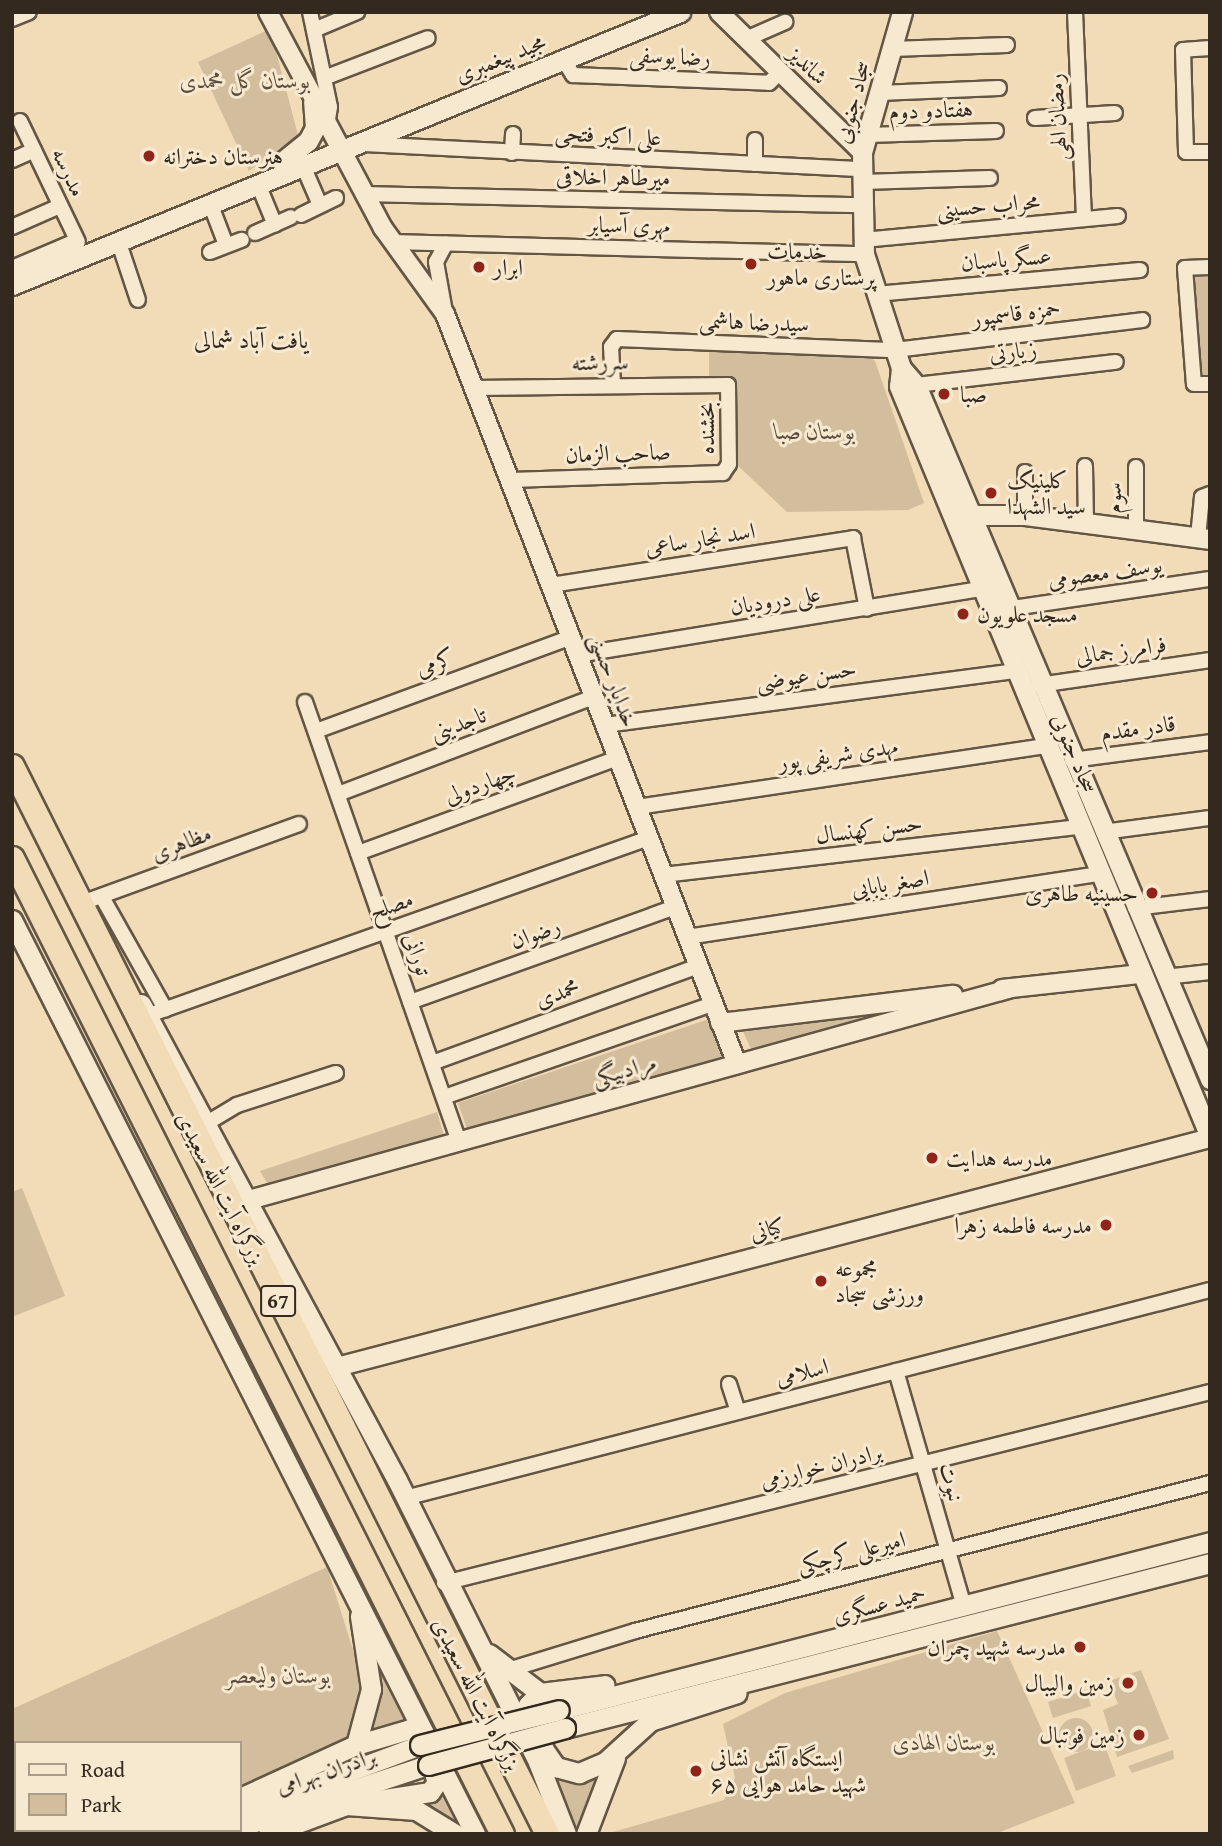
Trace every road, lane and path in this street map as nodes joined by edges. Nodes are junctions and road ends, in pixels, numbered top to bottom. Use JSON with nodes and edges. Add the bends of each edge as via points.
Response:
{"nodes":[{"id":1,"x":29,"y":12,"type":"edge"},
{"id":2,"x":268,"y":12,"type":"edge"},
{"id":3,"x":310,"y":12,"type":"edge"},
{"id":4,"x":357,"y":12,"type":"edge"},
{"id":5,"x":680,"y":12,"type":"edge"},
{"id":6,"x":719,"y":12,"type":"edge"},
{"id":7,"x":902,"y":12,"type":"edge"},
{"id":8,"x":1075,"y":12,"type":"edge"},
{"id":9,"x":12,"y":19,"type":"edge"},
{"id":10,"x":785,"y":22,"type":"dead end"},
{"id":11,"x":313,"y":30,"type":"junction"},
{"id":12,"x":428,"y":38,"type":"dead end"},
{"id":13,"x":747,"y":39,"type":"junction"},
{"id":14,"x":1007,"y":45,"type":"dead end"},
{"id":15,"x":1210,"y":48,"type":"edge"},
{"id":16,"x":891,"y":50,"type":"junction"},
{"id":17,"x":563,"y":59,"type":"junction"},
{"id":18,"x":780,"y":72,"type":"junction"},
{"id":19,"x":324,"y":78,"type":"junction"},
{"id":20,"x":999,"y":88,"type":"dead end"},
{"id":21,"x":879,"y":93,"type":"junction"},
{"id":22,"x":313,"y":101,"type":"junction"},
{"id":23,"x":1115,"y":113,"type":"dead end"},
{"id":24,"x":1080,"y":115,"type":"junction"},
{"id":25,"x":1035,"y":118,"type":"dead end"},
{"id":26,"x":20,"y":121,"type":"dead end"},
{"id":27,"x":327,"y":129,"type":"junction"},
{"id":28,"x":996,"y":131,"type":"dead end"},
{"id":29,"x":513,"y":134,"type":"dead end"},
{"id":30,"x":755,"y":140,"type":"dead end"},
{"id":31,"x":344,"y":146,"type":"junction"},
{"id":32,"x":34,"y":150,"type":"junction"},
{"id":33,"x":1210,"y":152,"type":"edge"},
{"id":34,"x":512,"y":153,"type":"junction"},
{"id":35,"x":863,"y":159,"type":"junction"},
{"id":36,"x":12,"y":160,"type":"edge"},
{"id":37,"x":282,"y":162,"type":"junction"},
{"id":38,"x":755,"y":164,"type":"junction"},
{"id":39,"x":304,"y":168,"type":"junction"},
{"id":40,"x":990,"y":178,"type":"dead end"},
{"id":41,"x":258,"y":184,"type":"junction"},
{"id":42,"x":363,"y":194,"type":"junction"},
{"id":43,"x":336,"y":198,"type":"dead end"},
{"id":44,"x":210,"y":203,"type":"junction"},
{"id":45,"x":320,"y":205,"type":"junction"},
{"id":46,"x":862,"y":205,"type":"junction"},
{"id":47,"x":60,"y":206,"type":"junction"},
{"id":48,"x":1118,"y":216,"type":"dead end"},
{"id":49,"x":1084,"y":219,"type":"junction"},
{"id":50,"x":275,"y":225,"type":"junction"},
{"id":51,"x":12,"y":227,"type":"edge"},
{"id":52,"x":118,"y":240,"type":"junction"},
{"id":53,"x":392,"y":242,"type":"junction"},
{"id":54,"x":446,"y":243,"type":"junction"},
{"id":55,"x":226,"y":244,"type":"junction"},
{"id":56,"x":864,"y":247,"type":"junction"},
{"id":57,"x":82,"y":248,"type":"junction"},
{"id":58,"x":211,"y":252,"type":"dead end"},
{"id":59,"x":1210,"y":267,"type":"edge"},
{"id":60,"x":12,"y":270,"type":"edge"},
{"id":61,"x":1140,"y":270,"type":"dead end"},
{"id":62,"x":12,"y":285,"type":"edge"},
{"id":63,"x":876,"y":294,"type":"junction"},
{"id":64,"x":138,"y":300,"type":"dead end"},
{"id":65,"x":445,"y":314,"type":"junction"},
{"id":66,"x":1142,"y":320,"type":"dead end"},
{"id":67,"x":1116,"y":362,"type":"dead end"},
{"id":68,"x":903,"y":372,"type":"junction"},
{"id":69,"x":1210,"y":383,"type":"edge"},
{"id":70,"x":613,"y":384,"type":"junction"},
{"id":71,"x":728,"y":385,"type":"joint"},
{"id":72,"x":474,"y":388,"type":"junction"},
{"id":73,"x":1085,"y":466,"type":"dead end"},
{"id":74,"x":1136,"y":467,"type":"dead end"},
{"id":75,"x":727,"y":470,"type":"joint"},
{"id":76,"x":1025,"y":472,"type":"dead end"},
{"id":77,"x":510,"y":480,"type":"junction"},
{"id":78,"x":1210,"y":494,"type":"edge"},
{"id":79,"x":957,"y":514,"type":"junction"},
{"id":80,"x":1015,"y":514,"type":"junction"},
{"id":81,"x":1086,"y":523,"type":"junction"},
{"id":82,"x":1136,"y":529,"type":"junction"},
{"id":83,"x":1204,"y":538,"type":"edge"},
{"id":84,"x":979,"y":546,"type":"junction"},
{"id":85,"x":1210,"y":579,"type":"edge"},
{"id":86,"x":551,"y":585,"type":"junction"},
{"id":87,"x":979,"y":589,"type":"junction"},
{"id":88,"x":867,"y":609,"type":"junction"},
{"id":89,"x":1006,"y":609,"type":"junction"},
{"id":90,"x":570,"y":637,"type":"junction"},
{"id":91,"x":578,"y":654,"type":"junction"},
{"id":92,"x":1021,"y":657,"type":"junction"},
{"id":93,"x":1210,"y":660,"type":"edge"},
{"id":94,"x":1039,"y":685,"type":"junction"},
{"id":95,"x":594,"y":697,"type":"junction"},
{"id":96,"x":305,"y":702,"type":"dead end"},
{"id":97,"x":605,"y":725,"type":"junction"},
{"id":98,"x":316,"y":731,"type":"junction"},
{"id":99,"x":1210,"y":742,"type":"edge"},
{"id":100,"x":1045,"y":746,"type":"junction"},
{"id":101,"x":618,"y":758,"type":"junction"},
{"id":102,"x":1063,"y":763,"type":"junction"},
{"id":103,"x":12,"y":766,"type":"edge"},
{"id":104,"x":338,"y":794,"type":"junction"},
{"id":105,"x":636,"y":807,"type":"junction"},
{"id":106,"x":1210,"y":818,"type":"edge"},
{"id":107,"x":299,"y":824,"type":"dead end"},
{"id":108,"x":1079,"y":827,"type":"junction"},
{"id":109,"x":1103,"y":832,"type":"junction"},
{"id":110,"x":649,"y":838,"type":"junction"},
{"id":111,"x":358,"y":853,"type":"junction"},
{"id":112,"x":12,"y":858,"type":"edge"},
{"id":113,"x":1099,"y":874,"type":"junction"},
{"id":114,"x":663,"y":875,"type":"junction"},
{"id":115,"x":102,"y":897,"type":"junction"},
{"id":116,"x":1210,"y":899,"type":"edge"},
{"id":117,"x":79,"y":904,"type":"junction"},
{"id":118,"x":675,"y":907,"type":"junction"},
{"id":119,"x":1135,"y":908,"type":"junction"},
{"id":120,"x":1116,"y":915,"type":"junction"},
{"id":121,"x":12,"y":920,"type":"edge"},
{"id":122,"x":386,"y":931,"type":"junction"},
{"id":123,"x":96,"y":932,"type":"junction"},
{"id":124,"x":687,"y":937,"type":"junction"},
{"id":125,"x":699,"y":966,"type":"junction"},
{"id":126,"x":1210,"y":972,"type":"edge"},
{"id":127,"x":1141,"y":974,"type":"junction"},
{"id":128,"x":1165,"y":977,"type":"junction"},
{"id":129,"x":1012,"y":988,"type":"junction"},
{"id":130,"x":410,"y":1002,"type":"junction"},
{"id":131,"x":713,"y":1004,"type":"junction"},
{"id":132,"x":157,"y":1012,"type":"junction"},
{"id":133,"x":720,"y":1023,"type":"junction"},
{"id":134,"x":432,"y":1063,"type":"junction"},
{"id":135,"x":737,"y":1064,"type":"junction"},
{"id":136,"x":1208,"y":1069,"type":"edge"},
{"id":137,"x":336,"y":1073,"type":"dead end"},
{"id":138,"x":444,"y":1097,"type":"junction"},
{"id":139,"x":207,"y":1123,"type":"junction"},
{"id":140,"x":1210,"y":1138,"type":"edge"},
{"id":141,"x":459,"y":1142,"type":"junction"},
{"id":142,"x":249,"y":1200,"type":"junction"},
{"id":143,"x":1210,"y":1290,"type":"edge"},
{"id":144,"x":337,"y":1367,"type":"junction"},
{"id":145,"x":896,"y":1371,"type":"junction"},
{"id":146,"x":729,"y":1384,"type":"dead end"},
{"id":147,"x":1210,"y":1392,"type":"edge"},
{"id":148,"x":738,"y":1412,"type":"junction"},
{"id":149,"x":923,"y":1464,"type":"junction"},
{"id":150,"x":1210,"y":1483,"type":"edge"},
{"id":151,"x":405,"y":1498,"type":"junction"},
{"id":152,"x":1210,"y":1542,"type":"edge"},
{"id":153,"x":948,"y":1551,"type":"junction"},
{"id":154,"x":1210,"y":1563,"type":"edge"},
{"id":155,"x":444,"y":1583,"type":"junction"},
{"id":156,"x":358,"y":1602,"type":"junction"},
{"id":157,"x":965,"y":1612,"type":"junction"},
{"id":158,"x":476,"y":1640,"type":"junction"},
{"id":159,"x":505,"y":1671,"type":"junction"},
{"id":160,"x":540,"y":1693,"type":"junction"},
{"id":161,"x":562,"y":1719,"type":"junction"},
{"id":162,"x":356,"y":1745,"type":"junction"},
{"id":163,"x":622,"y":1745,"type":"junction"},
{"id":164,"x":242,"y":1797,"type":"edge"},
{"id":165,"x":346,"y":1805,"type":"junction"},
{"id":166,"x":242,"y":1811,"type":"edge"},
{"id":167,"x":242,"y":1826,"type":"edge"},
{"id":168,"x":497,"y":1827,"type":"edge"},
{"id":169,"x":268,"y":1834,"type":"edge"},
{"id":170,"x":455,"y":1834,"type":"edge"},
{"id":171,"x":475,"y":1834,"type":"edge"},
{"id":172,"x":547,"y":1834,"type":"edge"},
{"id":173,"x":566,"y":1834,"type":"edge"},
{"id":174,"x":586,"y":1834,"type":"edge"}],
"edges":[{"from":1,"to":9,"type":"street"},
{"from":2,"to":22,"type":"street","name":"خدایار حسنی"},
{"from":3,"to":11,"type":"street"},
{"from":4,"to":11,"type":"street"},
{"from":5,"to":17,"type":"main road","name":"مجید پیغمبری"},
{"from":6,"to":13,"type":"street","name":"شاندیز"},
{"from":7,"to":16,"type":"main road","name":"سجاد جنوبی"},
{"from":8,"to":24,"type":"street","name":"رمضان الهی"},
{"from":10,"to":13,"type":"street"},
{"from":11,"to":19,"type":"street"},
{"from":12,"to":19,"type":"street"},
{"from":13,"to":18,"type":"street","name":"شاندیز"},
{"from":14,"to":16,"type":"street"},
{"from":15,"to":33,"type":"street","via":[[1183,50],[1185,152]]},
{"from":16,"to":21,"type":"main road","name":"سجاد جنوبی"},
{"from":17,"to":18,"type":"street","name":"رضا یوسفی","via":[[573,75],[769,83]]},
{"from":17,"to":31,"type":"main road","name":"مجید پیغمبری"},
{"from":18,"to":35,"type":"street","name":"شاندیز"},
{"from":19,"to":27,"type":"street"},
{"from":20,"to":21,"type":"street"},
{"from":21,"to":35,"type":"main road","name":"سجاد جنوبی"},
{"from":22,"to":27,"type":"street","name":"خدایار حسنی"},
{"from":22,"to":37,"type":"main road","via":[[315,128],[308,141]]},
{"from":23,"to":24,"type":"street"},
{"from":24,"to":25,"type":"street"},
{"from":24,"to":49,"type":"street","name":"رمضان الهی"},
{"from":26,"to":32,"type":"street","name":"مدرسه"},
{"from":27,"to":31,"type":"street","name":"خدایار حسنی"},
{"from":28,"to":35,"type":"street","name":"هفتادو دوم"},
{"from":29,"to":34,"type":"street"},
{"from":30,"to":38,"type":"street"},
{"from":31,"to":34,"type":"street","name":"علی اکبر فتحی"},
{"from":31,"to":37,"type":"main road","name":"مجید پیغمبری","via":[[317,149]]},
{"from":31,"to":39,"type":"main road","name":"مجید پیغمبری"},
{"from":31,"to":42,"type":"street","name":"خدایار حسنی"},
{"from":32,"to":36,"type":"street"},
{"from":32,"to":47,"type":"street","name":"مدرسه"},
{"from":34,"to":38,"type":"street","name":"علی اکبر فتحی"},
{"from":35,"to":38,"type":"street","name":"علی اکبر فتحی"},
{"from":35,"to":40,"type":"street"},
{"from":35,"to":46,"type":"main road","name":"سجاد جنوبی"},
{"from":37,"to":57,"type":"main road","name":"مجید پیغمبری"},
{"from":39,"to":41,"type":"main road","name":"مجید پیغمبری"},
{"from":39,"to":45,"type":"street"},
{"from":41,"to":44,"type":"main road","name":"مجید پیغمبری"},
{"from":41,"to":50,"type":"street"},
{"from":42,"to":46,"type":"street","name":"میرطاهر اخلاقی"},
{"from":42,"to":53,"type":"street","name":"خدایار حسنی"},
{"from":43,"to":45,"type":"street"},
{"from":44,"to":52,"type":"main road","name":"مجید پیغمبری"},
{"from":44,"to":55,"type":"street"},
{"from":45,"to":50,"type":"street"},
{"from":46,"to":56,"type":"main road","name":"سجاد جنوبی"},
{"from":47,"to":51,"type":"street"},
{"from":47,"to":57,"type":"street","name":"مدرسه"},
{"from":48,"to":49,"type":"street","name":"محراب حسینی"},
{"from":49,"to":56,"type":"street","name":"محراب حسینی"},
{"from":50,"to":55,"type":"street"},
{"from":52,"to":57,"type":"main road","name":"مجید پیغمبری"},
{"from":52,"to":64,"type":"street"},
{"from":53,"to":54,"type":"street","name":"مهری آسیابر"},
{"from":53,"to":65,"type":"street","name":"خدایار حسنی"},
{"from":54,"to":56,"type":"street","name":"مهری آسیابر"},
{"from":54,"to":65,"type":"street","name":"خدایار حسنی","via":[[436,262]]},
{"from":55,"to":58,"type":"street"},
{"from":56,"to":63,"type":"main road","name":"سجاد جنوبی"},
{"from":57,"to":60,"type":"main road","name":"مجید پیغمبری"},
{"from":57,"to":62,"type":"main road","name":"مجید پیغمبری"},
{"from":59,"to":69,"type":"street","via":[[1185,268],[1194,384]]},
{"from":61,"to":63,"type":"street","name":"عسگر پاسبان"},
{"from":63,"to":68,"type":"main road","name":"سجاد جنوبی"},
{"from":65,"to":72,"type":"street","name":"خدایار حسنی"},
{"from":66,"to":68,"type":"street","name":"حمزه قاسمپور"},
{"from":67,"to":68,"type":"street","name":"زیارتی"},
{"from":68,"to":70,"type":"street","name":"سیدرضا هاشمی","via":[[612,342]]},
{"from":68,"to":79,"type":"main road","name":"سجاد جنوبی"},
{"from":70,"to":71,"type":"street","name":"سررشته"},
{"from":70,"to":72,"type":"street","name":"سررشته"},
{"from":71,"to":75,"type":"street","name":"بخشنده"},
{"from":72,"to":77,"type":"street","name":"خدایار حسنی"},
{"from":73,"to":81,"type":"street"},
{"from":74,"to":82,"type":"street","name":"سوم"},
{"from":75,"to":77,"type":"street","name":"صاحب الزمان"},
{"from":76,"to":80,"type":"street"},
{"from":77,"to":86,"type":"street","name":"خدایار حسنی"},
{"from":78,"to":83,"type":"street","via":[[1202,497]]},
{"from":79,"to":80,"type":"main road"},
{"from":79,"to":84,"type":"main road","name":"سجاد جنوبی"},
{"from":79,"to":87,"type":"main road","name":"سجاد جنوبی"},
{"from":80,"to":81,"type":"main road"},
{"from":80,"to":84,"type":"main road"},
{"from":81,"to":82,"type":"main road"},
{"from":82,"to":83,"type":"main road"},
{"from":84,"to":89,"type":"main road","name":"سجاد جنوبی"},
{"from":85,"to":89,"type":"street","name":"یوسف معصومی"},
{"from":86,"to":88,"type":"street","name":"اسد نجار ساعی","via":[[857,539]]},
{"from":86,"to":90,"type":"street","name":"خدایار حسنی"},
{"from":87,"to":88,"type":"street","name":"علی درودیان"},
{"from":87,"to":92,"type":"main road","name":"سجاد جنوبی"},
{"from":88,"to":91,"type":"street","name":"علی درودیان"},
{"from":89,"to":92,"type":"main road","name":"سجاد جنوبی"},
{"from":90,"to":91,"type":"street","name":"خدایار حسنی"},
{"from":90,"to":98,"type":"street","name":"کرمی"},
{"from":91,"to":95,"type":"street","name":"خدایار حسنی"},
{"from":92,"to":94,"type":"main road","name":"سجاد جنوبی"},
{"from":92,"to":97,"type":"street","name":"حسن عیوضی"},
{"from":92,"to":100,"type":"main road","name":"سجاد جنوبی"},
{"from":93,"to":94,"type":"street","name":"فرامرز جمالی"},
{"from":94,"to":102,"type":"main road","name":"سجاد جنوبی"},
{"from":95,"to":97,"type":"street","name":"خدایار حسنی"},
{"from":95,"to":104,"type":"street","name":"تاجدینی"},
{"from":96,"to":98,"type":"street","name":"تورانی"},
{"from":97,"to":101,"type":"street","name":"خدایار حسنی"},
{"from":98,"to":104,"type":"street","name":"تورانی"},
{"from":99,"to":102,"type":"street","name":"قادر مقدم"},
{"from":100,"to":102,"type":"main road","name":"سجاد جنوبی"},
{"from":100,"to":105,"type":"street","name":"مهدی شریفی پور"},
{"from":101,"to":105,"type":"street","name":"خدایار حسنی"},
{"from":101,"to":111,"type":"street","name":"چهاردولی"},
{"from":102,"to":108,"type":"main road","name":"سجاد جنوبی"},
{"from":102,"to":109,"type":"main road","name":"سجاد جنوبی"},
{"from":103,"to":117,"type":"highway","name":"بزرگراه آیت الله سعیدی","number":"67"},
{"from":104,"to":111,"type":"street","name":"تورانی"},
{"from":105,"to":110,"type":"street","name":"خدایار حسنی"},
{"from":106,"to":109,"type":"street"},
{"from":107,"to":115,"type":"street","name":"مظاهری"},
{"from":108,"to":113,"type":"main road","name":"سجاد جنوبی"},
{"from":108,"to":114,"type":"street","name":"حسن کهنسال"},
{"from":109,"to":119,"type":"main road","name":"سجاد جنوبی"},
{"from":110,"to":114,"type":"street","name":"خدایار حسنی"},
{"from":110,"to":122,"type":"street","name":"مصلح"},
{"from":111,"to":122,"type":"street","name":"تورانی"},
{"from":112,"to":168,"type":"highway","name":"بزرگراه آیت الله سعیدی","number":"67"},
{"from":113,"to":120,"type":"main road","name":"سجاد جنوبی"},
{"from":113,"to":124,"type":"street","name":"اصغر بابایی"},
{"from":114,"to":118,"type":"street","name":"خدایار حسنی"},
{"from":115,"to":117,"type":"street","name":"مظاهری"},
{"from":115,"to":132,"type":"street"},
{"from":116,"to":119,"type":"street"},
{"from":117,"to":123,"type":"highway","name":"بزرگراه آیت الله سعیدی","number":"67"},
{"from":118,"to":124,"type":"street","name":"خدایار حسنی"},
{"from":118,"to":130,"type":"street","name":"رضوان"},
{"from":119,"to":120,"type":"main road"},
{"from":119,"to":128,"type":"main road","name":"سجاد جنوبی"},
{"from":120,"to":127,"type":"main road","name":"سجاد جنوبی"},
{"from":121,"to":156,"type":"main road"},
{"from":122,"to":130,"type":"street","name":"تورانی"},
{"from":122,"to":132,"type":"street","name":"مصلح"},
{"from":123,"to":132,"type":"main road"},
{"from":123,"to":172,"type":"highway","name":"بزرگراه آیت الله سعیدی","number":"67"},
{"from":124,"to":125,"type":"street","name":"خدایار حسنی"},
{"from":125,"to":131,"type":"street","name":"خدایار حسنی"},
{"from":125,"to":134,"type":"street","name":"محمدی"},
{"from":126,"to":128,"type":"street"},
{"from":127,"to":128,"type":"main road"},
{"from":127,"to":129,"type":"street","name":"مرادبیگی"},
{"from":127,"to":140,"type":"main road","name":"سجاد جنوبی"},
{"from":128,"to":136,"type":"main road","name":"سجاد جنوبی"},
{"from":129,"to":133,"type":"street","name":"مرادبیگی"},
{"from":129,"to":135,"type":"street","name":"مرادبیگی"},
{"from":130,"to":134,"type":"street","name":"تورانی"},
{"from":131,"to":133,"type":"street","name":"خدایار حسنی"},
{"from":131,"to":138,"type":"street","name":"مرادبیگی"},
{"from":132,"to":139,"type":"main road"},
{"from":133,"to":135,"type":"street","name":"خدایار حسنی"},
{"from":134,"to":138,"type":"street","name":"تورانی"},
{"from":135,"to":141,"type":"street","name":"مرادبیگی"},
{"from":137,"to":139,"type":"street","via":[[237,1105]]},
{"from":138,"to":141,"type":"street","name":"تورانی"},
{"from":139,"to":142,"type":"main road"},
{"from":140,"to":144,"type":"street","name":"کیانی"},
{"from":141,"to":142,"type":"street","name":"مرادبیگی"},
{"from":142,"to":144,"type":"main road"},
{"from":143,"to":145,"type":"street","name":"اسلامی"},
{"from":144,"to":151,"type":"main road"},
{"from":145,"to":148,"type":"street","name":"اسلامی"},
{"from":145,"to":149,"type":"street","name":"نبوت"},
{"from":146,"to":148,"type":"street"},
{"from":147,"to":149,"type":"street","name":"برادران خوارزمی"},
{"from":148,"to":151,"type":"street","name":"اسلامی"},
{"from":149,"to":153,"type":"street","name":"نبوت"},
{"from":149,"to":155,"type":"street","name":"برادران خوارزمی"},
{"from":150,"to":153,"type":"street","name":"امیرعلی کرچکی"},
{"from":151,"to":155,"type":"main road"},
{"from":152,"to":157,"type":"main road","name":"حمید عسگری"},
{"from":153,"to":157,"type":"street","name":"نبوت"},
{"from":153,"to":159,"type":"street","name":"امیرعلی کرچکی","via":[[635,1631]]},
{"from":154,"to":157,"type":"main road","name":"حمید عسگری"},
{"from":155,"to":158,"type":"main road"},
{"from":156,"to":162,"type":"main road","via":[[371,1689]]},
{"from":156,"to":171,"type":"main road"},
{"from":157,"to":160,"type":"main road","via":[[877,1619],[580,1691]]},
{"from":157,"to":161,"type":"main road","name":"حمید عسگری"},
{"from":157,"to":163,"type":"main road","via":[[673,1711]]},
{"from":158,"to":159,"type":"main road"},
{"from":158,"to":173,"type":"main road"},
{"from":159,"to":160,"type":"main road"},
{"from":160,"to":163,"type":"main road","via":[[528,1705],[556,1767],[589,1771]]},
{"from":161,"to":166,"type":"main road","name":"برادران بهرامی","bridge":true,"via":[[420,1745]]},
{"from":161,"to":167,"type":"main road","name":"برادران بهرامی","bridge":true},
{"from":162,"to":164,"type":"main road"},
{"from":162,"to":165,"type":"main road","via":[[410,1728],[420,1733],[437,1782],[430,1792],[393,1793]]},
{"from":163,"to":174,"type":"main road","via":[[602,1780]]},
{"from":165,"to":169,"type":"main road"},
{"from":165,"to":170,"type":"main road","via":[[416,1810]]}]}
